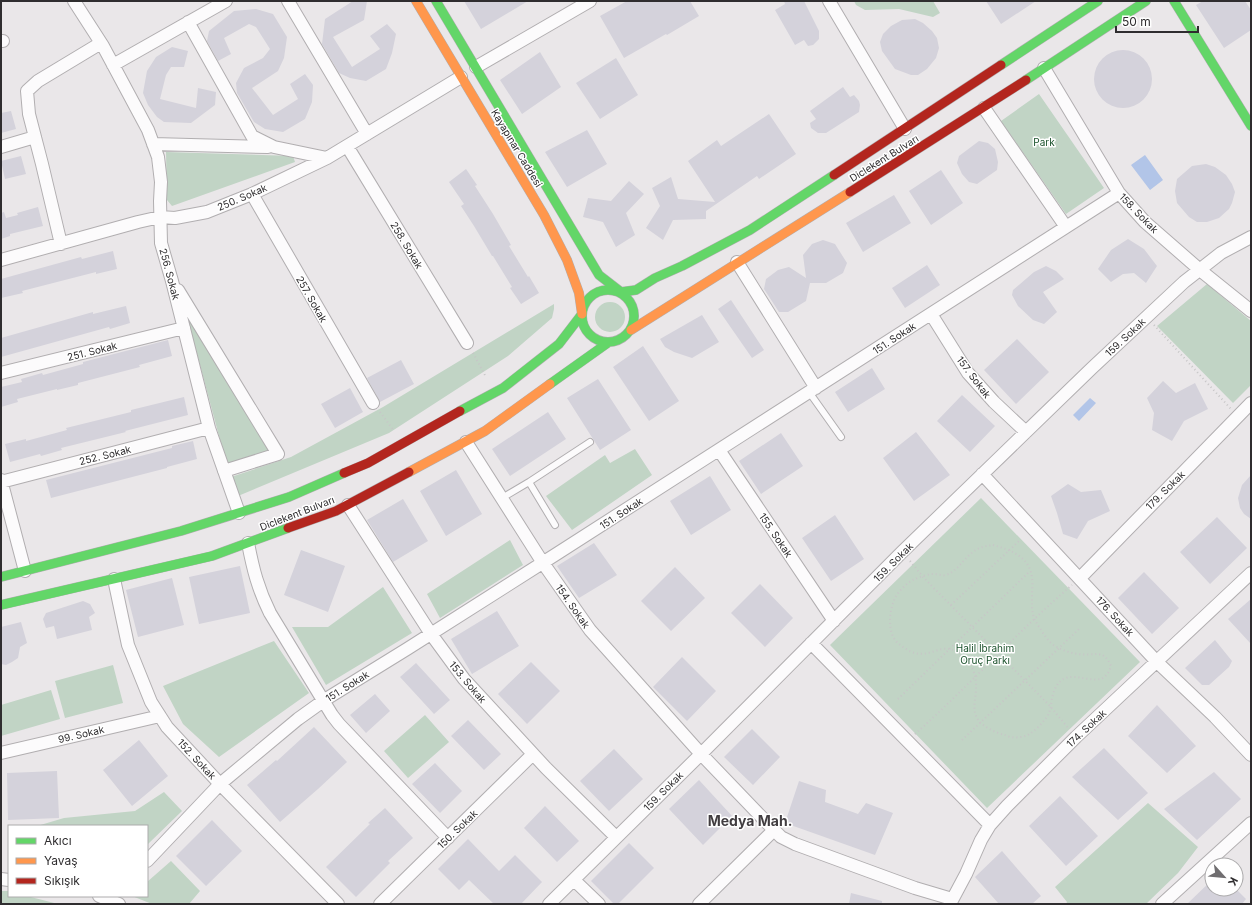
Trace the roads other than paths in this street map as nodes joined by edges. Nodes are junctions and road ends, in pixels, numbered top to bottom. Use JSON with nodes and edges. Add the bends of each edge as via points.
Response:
{"nodes":[{"id":1,"x":74,"y":1,"type":"edge"},
{"id":2,"x":226,"y":1,"type":"edge"},
{"id":3,"x":288,"y":1,"type":"edge"},
{"id":4,"x":416,"y":1,"type":"edge"},
{"id":5,"x":436,"y":1,"type":"edge"},
{"id":6,"x":590,"y":1,"type":"edge"},
{"id":7,"x":829,"y":1,"type":"edge"},
{"id":8,"x":1098,"y":1,"type":"edge"},
{"id":9,"x":1146,"y":1,"type":"edge"},
{"id":10,"x":1174,"y":1,"type":"edge"},
{"id":11,"x":188,"y":22,"type":"junction"},
{"id":12,"x":101,"y":43,"type":"junction"},
{"id":13,"x":113,"y":65,"type":"junction"},
{"id":14,"x":476,"y":68,"type":"junction"},
{"id":15,"x":1044,"y":68,"type":"junction"},
{"id":16,"x":461,"y":77,"type":"junction"},
{"id":17,"x":984,"y":108,"type":"junction"},
{"id":18,"x":1246,"y":109,"type":"edge"},
{"id":19,"x":1251,"y":126,"type":"edge"},
{"id":20,"x":905,"y":129,"type":"junction"},
{"id":21,"x":367,"y":134,"type":"junction"},
{"id":22,"x":35,"y":137,"type":"junction"},
{"id":23,"x":153,"y":144,"type":"junction"},
{"id":24,"x":347,"y":146,"type":"junction"},
{"id":25,"x":1,"y":147,"type":"edge"},
{"id":26,"x":274,"y":147,"type":"junction"},
{"id":27,"x":327,"y":158,"type":"junction"},
{"id":28,"x":1119,"y":193,"type":"junction"},
{"id":29,"x":252,"y":194,"type":"junction"},
{"id":30,"x":160,"y":217,"type":"junction"},
{"id":31,"x":1066,"y":227,"type":"junction"},
{"id":32,"x":1251,"y":237,"type":"edge"},
{"id":33,"x":61,"y":244,"type":"junction"},
{"id":34,"x":1,"y":260,"type":"edge"},
{"id":35,"x":737,"y":262,"type":"junction"},
{"id":36,"x":1200,"y":270,"type":"junction"},
{"id":37,"x":172,"y":281,"type":"junction"},
{"id":38,"x":621,"y":292,"type":"junction"},
{"id":39,"x":1251,"y":311,"type":"edge"},
{"id":40,"x":582,"y":314,"type":"junction"},
{"id":41,"x":931,"y":314,"type":"junction"},
{"id":42,"x":184,"y":328,"type":"junction"},
{"id":43,"x":631,"y":330,"type":"junction"},
{"id":44,"x":609,"y":342,"type":"junction"},
{"id":45,"x":467,"y":343,"type":"road end"},
{"id":46,"x":1,"y":373,"type":"edge"},
{"id":47,"x":813,"y":390,"type":"junction"},
{"id":48,"x":373,"y":403,"type":"road end"},
{"id":49,"x":1251,"y":403,"type":"edge"},
{"id":50,"x":209,"y":428,"type":"junction"},
{"id":51,"x":1026,"y":432,"type":"junction"},
{"id":52,"x":841,"y":437,"type":"dead end"},
{"id":53,"x":466,"y":442,"type":"junction"},
{"id":54,"x":590,"y":442,"type":"dead end"},
{"id":55,"x":719,"y":450,"type":"junction"},
{"id":56,"x":224,"y":471,"type":"junction"},
{"id":57,"x":982,"y":474,"type":"junction"},
{"id":58,"x":1,"y":481,"type":"edge"},
{"id":59,"x":529,"y":482,"type":"junction"},
{"id":60,"x":502,"y":498,"type":"junction"},
{"id":61,"x":348,"y":505,"type":"junction"},
{"id":62,"x":239,"y":513,"type":"junction"},
{"id":63,"x":555,"y":526,"type":"dead end"},
{"id":64,"x":248,"y":543,"type":"junction"},
{"id":65,"x":543,"y":563,"type":"junction"},
{"id":66,"x":25,"y":571,"type":"junction"},
{"id":67,"x":1251,"y":573,"type":"edge"},
{"id":68,"x":1,"y":577,"type":"edge"},
{"id":69,"x":1080,"y":578,"type":"junction"},
{"id":70,"x":114,"y":579,"type":"junction"},
{"id":71,"x":1,"y":605,"type":"edge"},
{"id":72,"x":834,"y":621,"type":"junction"},
{"id":73,"x":431,"y":634,"type":"junction"},
{"id":74,"x":811,"y":643,"type":"junction"},
{"id":75,"x":1157,"y":662,"type":"junction"},
{"id":76,"x":324,"y":700,"type":"junction"},
{"id":77,"x":160,"y":716,"type":"junction"},
{"id":78,"x":1,"y":753,"type":"edge"},
{"id":79,"x":533,"y":754,"type":"junction"},
{"id":80,"x":701,"y":754,"type":"junction"},
{"id":81,"x":1251,"y":755,"type":"edge"},
{"id":82,"x":220,"y":784,"type":"junction"},
{"id":83,"x":1251,"y":823,"type":"edge"},
{"id":84,"x":990,"y":825,"type":"junction"},
{"id":85,"x":774,"y":830,"type":"junction"},
{"id":86,"x":616,"y":837,"type":"junction"},
{"id":87,"x":448,"y":838,"type":"junction"},
{"id":88,"x":148,"y":860,"type":"edge"},
{"id":89,"x":574,"y":880,"type":"junction"},
{"id":90,"x":951,"y":901,"type":"edge"},
{"id":91,"x":338,"y":904,"type":"edge"},
{"id":92,"x":380,"y":904,"type":"edge"},
{"id":93,"x":549,"y":904,"type":"edge"},
{"id":94,"x":599,"y":904,"type":"edge"},
{"id":95,"x":699,"y":904,"type":"edge"},
{"id":96,"x":1162,"y":904,"type":"edge"}],
"edges":[{"from":1,"to":12,"type":"street","name":"256. Sokak"},
{"from":2,"to":11,"type":"street"},
{"from":3,"to":21,"type":"street"},
{"from":4,"to":16,"type":"main road","name":"Kayapınar Caddesi"},
{"from":5,"to":14,"type":"main road","name":"Kayapınar Caddesi"},
{"from":6,"to":14,"type":"street"},
{"from":7,"to":20,"type":"street"},
{"from":8,"to":20,"type":"main road","name":"Diclekent Bulvarı"},
{"from":9,"to":15,"type":"main road","name":"Diclekent Bulvarı"},
{"from":10,"to":18,"type":"main road"},
{"from":11,"to":13,"type":"street"},
{"from":11,"to":26,"type":"street","via":[[252,136]]},
{"from":12,"to":13,"type":"street","name":"256. Sokak"},
{"from":12,"to":22,"type":"street","via":[[38,81],[27,91]]},
{"from":13,"to":23,"type":"street","name":"256. Sokak"},
{"from":14,"to":38,"type":"main road","name":"Kayapınar Caddesi","via":[[599,275]]},
{"from":15,"to":17,"type":"main road","name":"Diclekent Bulvarı"},
{"from":15,"to":28,"type":"street","name":"158. Sokak"},
{"from":16,"to":21,"type":"street","name":"250. Sokak"},
{"from":16,"to":40,"type":"main road","name":"Kayapınar Caddesi","via":[[547,221],[567,260],[580,293]]},
{"from":17,"to":31,"type":"street"},
{"from":17,"to":35,"type":"main road","name":"Diclekent Bulvarı"},
{"from":18,"to":19,"type":"main road"},
{"from":20,"to":38,"type":"main road","name":"Diclekent Bulvarı","via":[[750,230],[636,290]]},
{"from":21,"to":24,"type":"street","name":"250. Sokak"},
{"from":22,"to":25,"type":"street"},
{"from":22,"to":33,"type":"street"},
{"from":23,"to":26,"type":"street"},
{"from":23,"to":30,"type":"street","name":"256. Sokak","via":[[158,157],[161,182]]},
{"from":24,"to":27,"type":"street","name":"250. Sokak"},
{"from":24,"to":45,"type":"street","name":"258. Sokak"},
{"from":26,"to":27,"type":"street"},
{"from":27,"to":29,"type":"street","name":"250. Sokak"},
{"from":28,"to":31,"type":"street","name":"151. Sokak"},
{"from":28,"to":36,"type":"street","name":"158. Sokak","via":[[1145,222]]},
{"from":29,"to":30,"type":"street","name":"250. Sokak","via":[[207,212],[175,218]]},
{"from":29,"to":48,"type":"street","name":"257. Sokak"},
{"from":30,"to":33,"type":"street","name":"250. Sokak"},
{"from":30,"to":37,"type":"street","name":"256. Sokak","via":[[161,243]]},
{"from":31,"to":41,"type":"street","name":"151. Sokak"},
{"from":32,"to":36,"type":"street","name":"159. Sokak","via":[[1221,253]]},
{"from":33,"to":34,"type":"street","name":"250. Sokak"},
{"from":35,"to":43,"type":"main road","name":"Diclekent Bulvarı"},
{"from":35,"to":47,"type":"street"},
{"from":36,"to":39,"type":"street","name":"158. Sokak"},
{"from":36,"to":51,"type":"street","name":"159. Sokak","via":[[1146,317]]},
{"from":37,"to":42,"type":"street","name":"256. Sokak"},
{"from":37,"to":56,"type":"street","via":[[278,454]]},
{"from":38,"to":40,"type":"main road","via":[[604,290],[596,293],[584,305]]},
{"from":38,"to":43,"type":"main road","via":[[628,297],[635,313]]},
{"from":40,"to":44,"type":"main road","via":[[587,331],[600,341]]},
{"from":40,"to":62,"type":"main road","name":"Diclekent Bulvarı","via":[[559,344],[503,388],[368,463],[289,497]]},
{"from":41,"to":47,"type":"street","name":"151. Sokak"},
{"from":41,"to":51,"type":"street","name":"157. Sokak","via":[[968,373]]},
{"from":42,"to":46,"type":"street","name":"251. Sokak"},
{"from":42,"to":50,"type":"street","name":"256. Sokak"},
{"from":43,"to":44,"type":"main road","via":[[618,340]]},
{"from":44,"to":53,"type":"main road","name":"Diclekent Bulvarı"},
{"from":47,"to":52,"type":"lane"},
{"from":47,"to":55,"type":"street","name":"151. Sokak"},
{"from":49,"to":69,"type":"street","name":"179. Sokak"},
{"from":50,"to":56,"type":"street","name":"256. Sokak"},
{"from":50,"to":58,"type":"street","name":"252. Sokak"},
{"from":51,"to":57,"type":"street","name":"159. Sokak"},
{"from":53,"to":60,"type":"street","name":"154. Sokak"},
{"from":53,"to":61,"type":"main road","name":"Diclekent Bulvarı"},
{"from":54,"to":59,"type":"lane"},
{"from":55,"to":65,"type":"street","name":"151. Sokak"},
{"from":55,"to":72,"type":"street","name":"155. Sokak"},
{"from":56,"to":62,"type":"street","name":"256. Sokak"},
{"from":57,"to":69,"type":"street","name":"176. Sokak"},
{"from":57,"to":72,"type":"street","name":"159. Sokak"},
{"from":58,"to":66,"type":"street"},
{"from":59,"to":60,"type":"lane"},
{"from":59,"to":63,"type":"lane"},
{"from":60,"to":65,"type":"street","name":"154. Sokak"},
{"from":61,"to":64,"type":"main road","name":"Diclekent Bulvarı"},
{"from":61,"to":73,"type":"street","name":"153. Sokak"},
{"from":62,"to":66,"type":"main road","name":"Diclekent Bulvarı","via":[[181,531]]},
{"from":64,"to":70,"type":"main road","name":"Diclekent Bulvarı","via":[[212,556]]},
{"from":64,"to":76,"type":"street","via":[[253,572],[261,596]]},
{"from":65,"to":73,"type":"street","name":"151. Sokak"},
{"from":65,"to":80,"type":"street","name":"154. Sokak","via":[[590,630]]},
{"from":66,"to":68,"type":"main road","name":"Diclekent Bulvarı"},
{"from":67,"to":75,"type":"street","name":"174. Sokak"},
{"from":69,"to":75,"type":"street","name":"176. Sokak"},
{"from":70,"to":71,"type":"main road","name":"Diclekent Bulvarı"},
{"from":70,"to":77,"type":"street","name":"152. Sokak","via":[[128,645],[151,702]]},
{"from":72,"to":74,"type":"street","name":"159. Sokak"},
{"from":73,"to":76,"type":"street","name":"151. Sokak"},
{"from":73,"to":79,"type":"street","name":"153. Sokak","via":[[464,679]]},
{"from":74,"to":80,"type":"street","name":"159. Sokak"},
{"from":74,"to":84,"type":"street"},
{"from":75,"to":81,"type":"street","name":"176. Sokak"},
{"from":75,"to":84,"type":"street","name":"174. Sokak","via":[[1076,737]]},
{"from":76,"to":82,"type":"street","name":"151. Sokak"},
{"from":76,"to":87,"type":"street","via":[[338,724]]},
{"from":77,"to":78,"type":"street","name":"99. Sokak"},
{"from":77,"to":82,"type":"street","name":"152. Sokak","via":[[167,727]]},
{"from":79,"to":86,"type":"street","name":"153. Sokak"},
{"from":79,"to":87,"type":"street","name":"150. Sokak"},
{"from":80,"to":85,"type":"street","name":"154. Sokak"},
{"from":80,"to":86,"type":"street","name":"159. Sokak"},
{"from":82,"to":88,"type":"street","name":"151. Sokak"},
{"from":82,"to":91,"type":"street","name":"152. Sokak"},
{"from":83,"to":96,"type":"street"},
{"from":84,"to":90,"type":"street","name":"174. Sokak"},
{"from":85,"to":90,"type":"street","name":"154. Sokak","via":[[795,844]]},
{"from":85,"to":95,"type":"street"},
{"from":86,"to":89,"type":"street","name":"159. Sokak"},
{"from":87,"to":92,"type":"street","name":"150. Sokak"},
{"from":89,"to":93,"type":"street","name":"159. Sokak"},
{"from":89,"to":94,"type":"street"}]}
